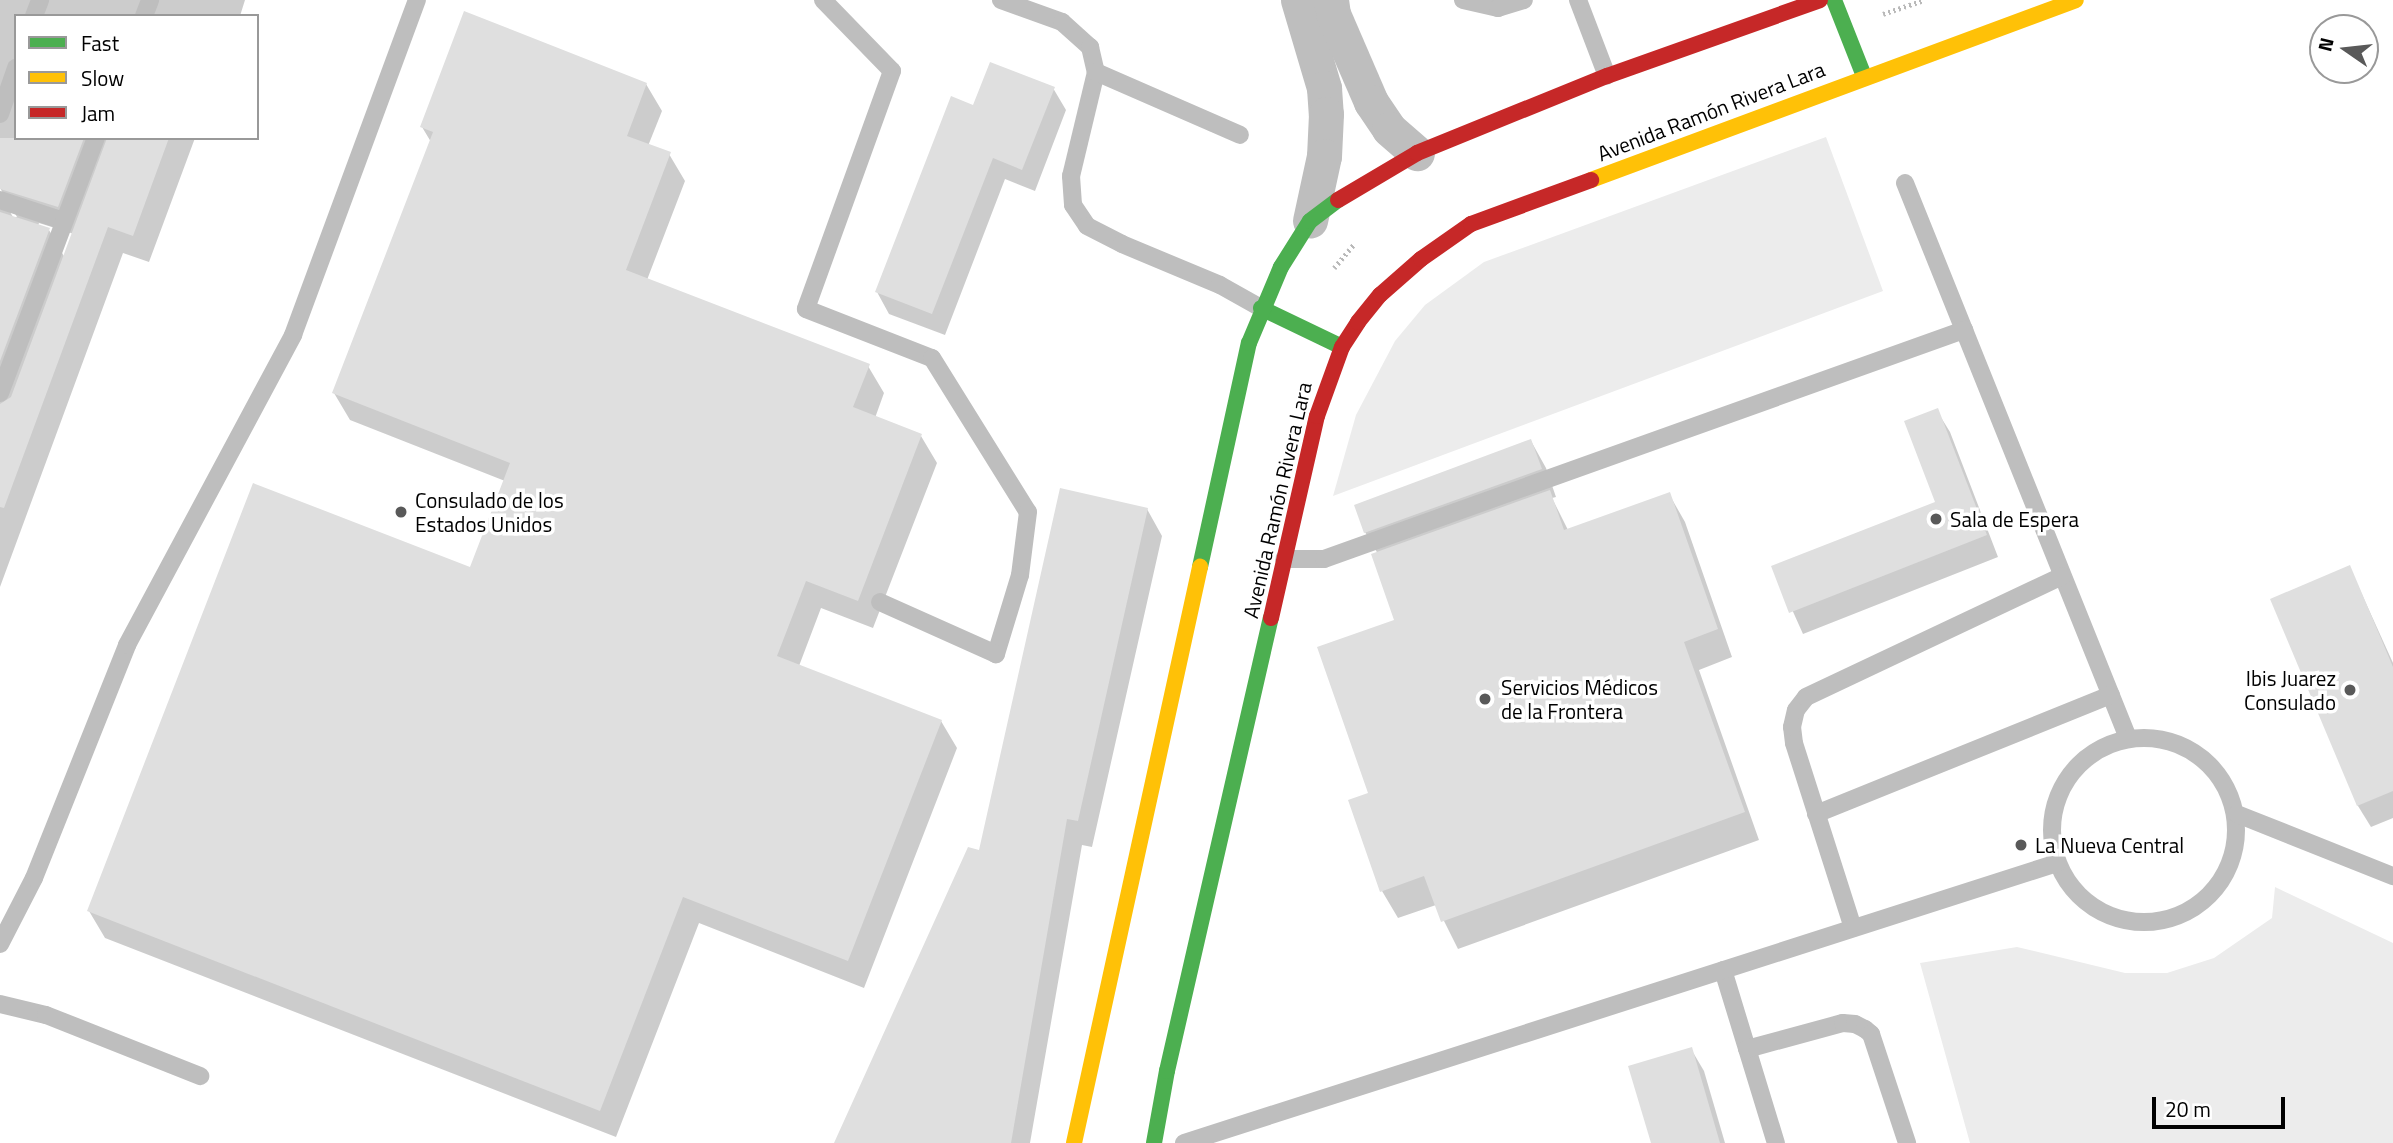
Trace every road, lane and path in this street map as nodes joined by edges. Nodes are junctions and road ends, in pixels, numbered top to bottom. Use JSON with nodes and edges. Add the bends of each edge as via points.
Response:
{"nodes":[{"id":1,"x":417,"y":0,"type":"edge"},
{"id":2,"x":823,"y":0,"type":"edge"},
{"id":3,"x":1002,"y":0,"type":"edge"},
{"id":4,"x":1298,"y":0,"type":"edge"},
{"id":5,"x":1331,"y":0,"type":"edge"},
{"id":6,"x":1463,"y":0,"type":"edge"},
{"id":7,"x":1524,"y":0,"type":"edge"},
{"id":8,"x":1578,"y":0,"type":"edge"},
{"id":9,"x":1820,"y":0,"type":"edge"},
{"id":10,"x":1835,"y":0,"type":"edge"},
{"id":11,"x":1924,"y":0,"type":"edge"},
{"id":12,"x":2076,"y":0,"type":"edge"},
{"id":13,"x":1844,"y":28,"type":"junction"},
{"id":14,"x":1096,"y":72,"type":"junction"},
{"id":15,"x":14,"y":74,"type":"edge"},
{"id":16,"x":1607,"y":76,"type":"junction"},
{"id":17,"x":1864,"y":76,"type":"junction"},
{"id":18,"x":0,"y":114,"type":"edge"},
{"id":19,"x":1240,"y":135,"type":"dead end"},
{"id":20,"x":95,"y":140,"type":"edge"},
{"id":21,"x":1417,"y":153,"type":"junction"},
{"id":22,"x":1905,"y":183,"type":"dead end"},
{"id":23,"x":0,"y":200,"type":"edge"},
{"id":24,"x":64,"y":221,"type":"junction"},
{"id":25,"x":1310,"y":221,"type":"junction"},
{"id":26,"x":1360,"y":236,"type":"dead end"},
{"id":27,"x":1261,"y":308,"type":"junction"},
{"id":28,"x":1299,"y":327,"type":"junction"},
{"id":29,"x":1964,"y":330,"type":"junction"},
{"id":30,"x":1342,"y":347,"type":"junction"},
{"id":31,"x":0,"y":393,"type":"edge"},
{"id":32,"x":1284,"y":559,"type":"junction"},
{"id":33,"x":2062,"y":576,"type":"junction"},
{"id":34,"x":880,"y":602,"type":"dead end"},
{"id":35,"x":2111,"y":695,"type":"junction"},
{"id":36,"x":2128,"y":738,"type":"junction"},
{"id":37,"x":1816,"y":814,"type":"junction"},
{"id":38,"x":2236,"y":814,"type":"junction"},
{"id":39,"x":2057,"y":863,"type":"junction"},
{"id":40,"x":2393,"y":876,"type":"edge"},
{"id":41,"x":1853,"y":928,"type":"junction"},
{"id":42,"x":0,"y":944,"type":"edge"},
{"id":43,"x":1723,"y":970,"type":"junction"},
{"id":44,"x":0,"y":1004,"type":"edge"},
{"id":45,"x":1747,"y":1049,"type":"junction"},
{"id":46,"x":200,"y":1076,"type":"dead end"},
{"id":47,"x":1074,"y":1143,"type":"edge"},
{"id":48,"x":1154,"y":1143,"type":"edge"},
{"id":49,"x":1184,"y":1143,"type":"edge"},
{"id":50,"x":1776,"y":1143,"type":"edge"},
{"id":51,"x":1907,"y":1143,"type":"edge"}],
"edges":[{"from":1,"to":42,"type":"lane","via":[[293,335],[127,645],[34,878]]},
{"from":2,"to":34,"type":"lane","via":[[892,71],[806,309],[932,358],[1028,512],[1020,575],[996,654]]},
{"from":3,"to":14,"type":"lane","via":[[1062,22],[1090,47]]},
{"from":4,"to":25,"type":"street","via":[[1324,88],[1326,114],[1324,156]]},
{"from":5,"to":21,"type":"street","via":[[1371,102],[1389,129]]},
{"from":6,"to":7,"type":"lane","via":[[1498,8]]},
{"from":8,"to":16,"type":"lane"},
{"from":9,"to":16,"type":"street"},
{"from":10,"to":13,"type":"street"},
{"from":11,"to":13,"type":"path"},
{"from":12,"to":17,"type":"street","name":"Avenida Ramón Rivera Lara"},
{"from":13,"to":17,"type":"street"},
{"from":14,"to":19,"type":"lane"},
{"from":14,"to":27,"type":"lane","via":[[1071,176],[1073,205],[1087,226]]},
{"from":15,"to":18,"type":"lane"},
{"from":16,"to":21,"type":"street"},
{"from":17,"to":30,"type":"street","name":"Avenida Ramón Rivera Lara","via":[[1471,223],[1421,258],[1380,295]]},
{"from":20,"to":24,"type":"lane"},
{"from":21,"to":25,"type":"street","via":[[1351,190]]},
{"from":22,"to":29,"type":"lane"},
{"from":23,"to":24,"type":"lane"},
{"from":24,"to":31,"type":"lane"},
{"from":25,"to":27,"type":"street"},
{"from":26,"to":28,"type":"path","via":[[1328,276]]},
{"from":27,"to":28,"type":"street"},
{"from":27,"to":47,"type":"street","via":[[1246,356]]},
{"from":28,"to":30,"type":"street"},
{"from":29,"to":32,"type":"lane","via":[[1324,559]]},
{"from":29,"to":33,"type":"lane"},
{"from":30,"to":32,"type":"street","name":"Avenida Ramón Rivera Lara","via":[[1317,416]]},
{"from":32,"to":48,"type":"street","name":"Avenida Ramón Rivera Lara"},
{"from":33,"to":35,"type":"lane"},
{"from":33,"to":37,"type":"lane","via":[[1806,697],[1796,710],[1792,727]]},
{"from":35,"to":36,"type":"lane"},
{"from":35,"to":37,"type":"lane"},
{"from":36,"to":38,"type":"lane","via":[[2165,739],[2198,753],[2223,779]]},
{"from":36,"to":39,"type":"lane","via":[[2097,749],[2073,770],[2057,799],[2051,831]]},
{"from":37,"to":41,"type":"lane"},
{"from":38,"to":39,"type":"lane","via":[[2234,853],[2217,888],[2187,913],[2149,923],[2110,918],[2077,896]]},
{"from":38,"to":40,"type":"lane"},
{"from":39,"to":41,"type":"lane"},
{"from":41,"to":43,"type":"lane"},
{"from":43,"to":45,"type":"lane"},
{"from":43,"to":49,"type":"lane"},
{"from":44,"to":46,"type":"lane","via":[[46,1015]]},
{"from":45,"to":50,"type":"lane"},
{"from":45,"to":51,"type":"lane","via":[[1843,1023],[1865,1029],[1871,1034]]}]}
